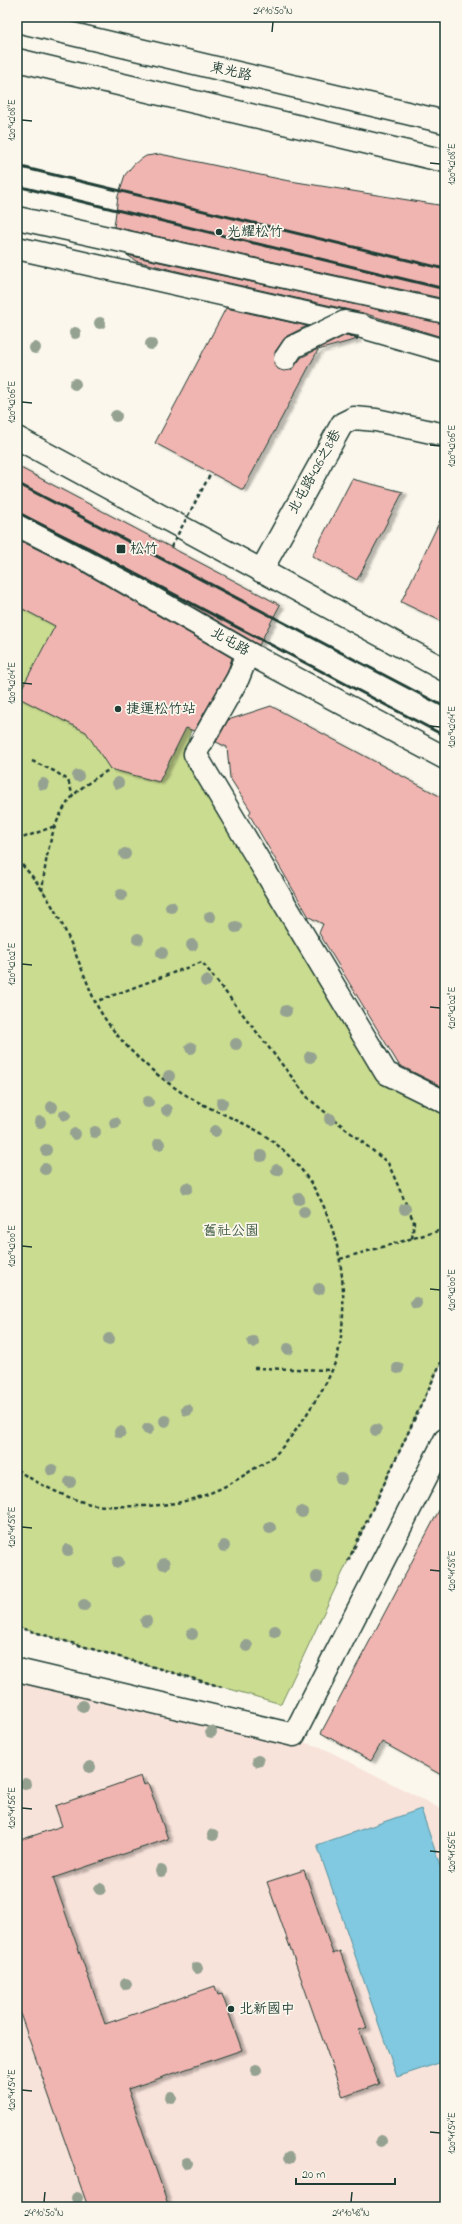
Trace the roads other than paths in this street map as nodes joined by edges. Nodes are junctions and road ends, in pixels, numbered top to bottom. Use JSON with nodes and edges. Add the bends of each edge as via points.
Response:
{"nodes":[{"id":1,"x":17,"y":21,"type":"edge"},
{"id":2,"x":17,"y":60,"type":"edge"},
{"id":3,"x":445,"y":122,"type":"edge"},
{"id":4,"x":445,"y":161,"type":"edge"},
{"id":5,"x":17,"y":218,"type":"edge"},
{"id":6,"x":17,"y":248,"type":"edge"},
{"id":7,"x":445,"y":312,"type":"edge"},
{"id":8,"x":353,"y":323,"type":"junction"},
{"id":9,"x":445,"y":352,"type":"edge"},
{"id":10,"x":285,"y":359,"type":"dead end"},
{"id":11,"x":445,"y":436,"type":"edge"},
{"id":12,"x":17,"y":438,"type":"edge"},
{"id":13,"x":17,"y":525,"type":"edge"},
{"id":14,"x":261,"y":571,"type":"junction"},
{"id":15,"x":248,"y":653,"type":"junction"},
{"id":16,"x":445,"y":670,"type":"edge"},
{"id":17,"x":445,"y":758,"type":"edge"},
{"id":18,"x":445,"y":1102,"type":"edge"},
{"id":19,"x":445,"y":1440,"type":"edge"},
{"id":20,"x":17,"y":1670,"type":"edge"}],
"edges":[{"from":1,"to":3,"type":"street","name":"東光路"},
{"from":2,"to":4,"type":"street"},
{"from":5,"to":7,"type":"street"},
{"from":6,"to":8,"type":"street"},
{"from":8,"to":9,"type":"street"},
{"from":8,"to":10,"type":"street","bridge":true,"via":[[293,346]]},
{"from":11,"to":14,"type":"street","name":"北屯路426之8巷","via":[[376,420],[354,418],[342,424]]},
{"from":12,"to":14,"type":"street"},
{"from":13,"to":15,"type":"street","name":"北屯路","via":[[86,560]]},
{"from":14,"to":16,"type":"street"},
{"from":15,"to":17,"type":"street","name":"北屯路"},
{"from":15,"to":18,"type":"street","via":[[238,678],[195,754],[386,1073]]},
{"from":19,"to":20,"type":"street","via":[[294,1734]]}]}
